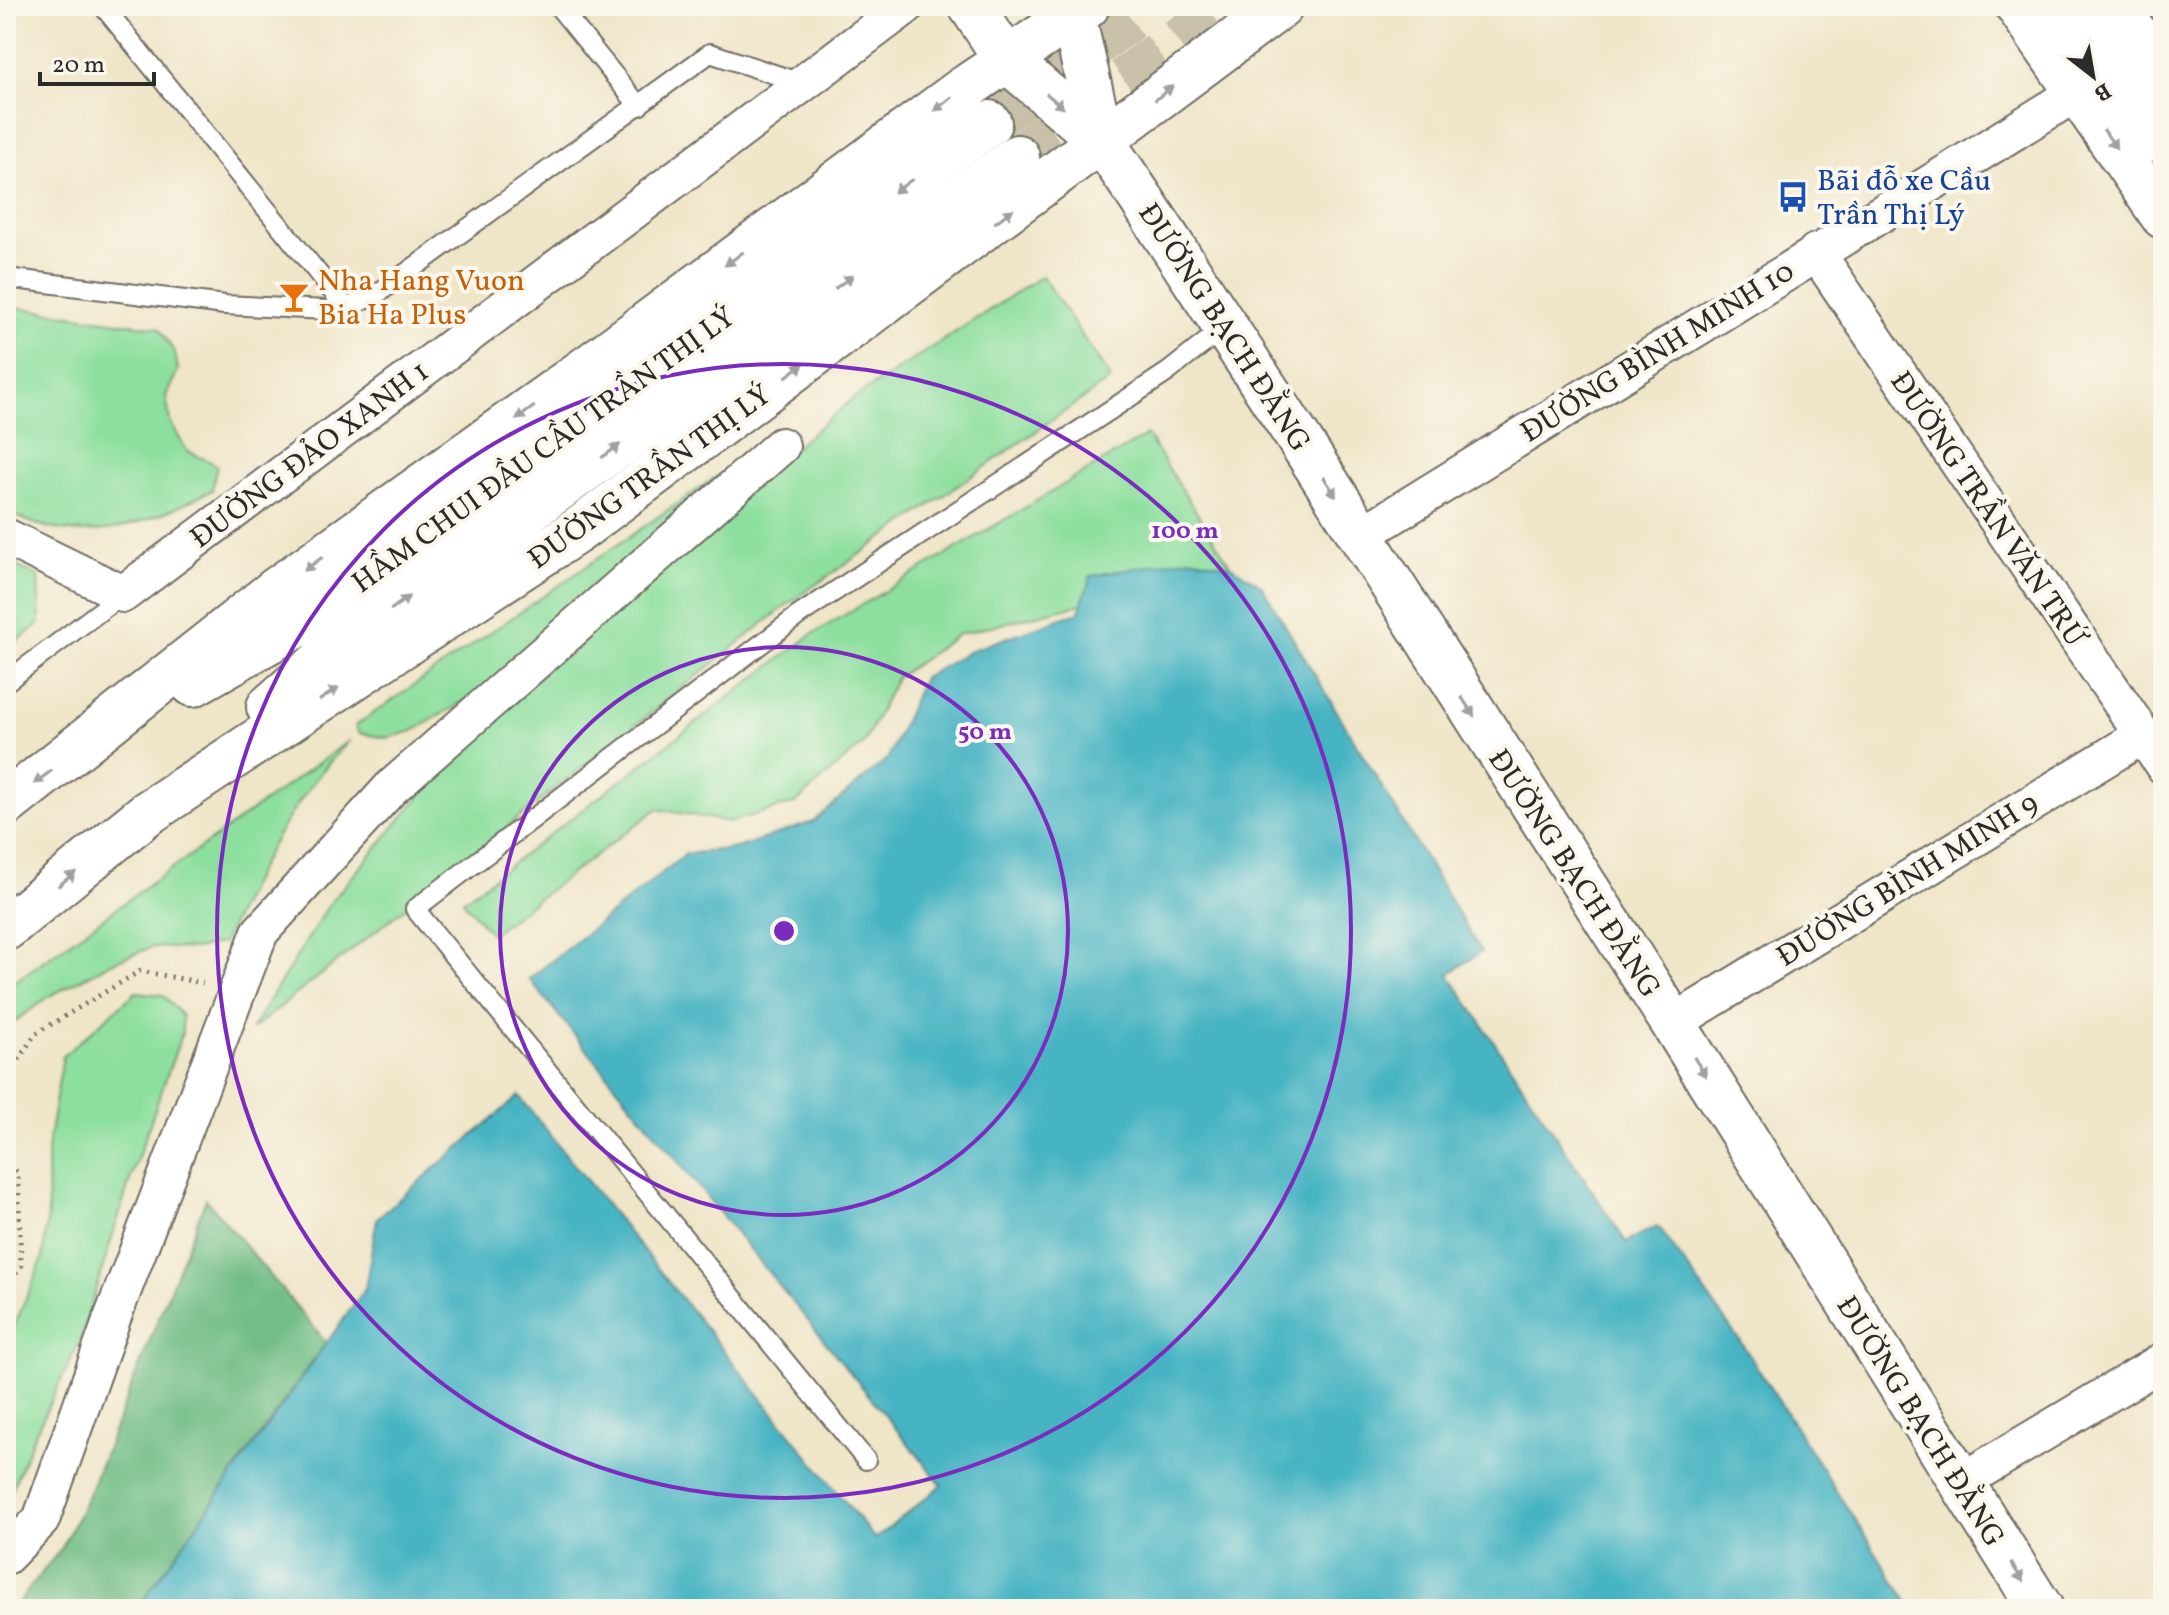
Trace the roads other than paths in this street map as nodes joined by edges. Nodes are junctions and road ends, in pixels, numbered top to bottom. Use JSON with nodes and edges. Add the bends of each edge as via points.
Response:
{"nodes":[{"id":1,"x":103,"y":6,"type":"edge"},
{"id":2,"x":558,"y":6,"type":"edge"},
{"id":3,"x":906,"y":6,"type":"edge"},
{"id":4,"x":971,"y":6,"type":"edge"},
{"id":5,"x":1281,"y":6,"type":"edge"},
{"id":6,"x":2018,"y":6,"type":"edge"},
{"id":7,"x":2070,"y":6,"type":"edge"},
{"id":8,"x":2116,"y":6,"type":"edge"},
{"id":9,"x":1075,"y":9,"type":"edge"},
{"id":10,"x":1007,"y":60,"type":"junction"},
{"id":11,"x":2163,"y":74,"type":"edge"},
{"id":12,"x":801,"y":83,"type":"junction"},
{"id":13,"x":2078,"y":92,"type":"junction"},
{"id":14,"x":639,"y":106,"type":"junction"},
{"id":15,"x":989,"y":123,"type":"tunnel mouth"},
{"id":16,"x":1102,"y":141,"type":"junction"},
{"id":17,"x":2163,"y":142,"type":"edge"},
{"id":18,"x":1017,"y":157,"type":"tunnel mouth"},
{"id":19,"x":2163,"y":216,"type":"edge"},
{"id":20,"x":1816,"y":252,"type":"junction"},
{"id":21,"x":6,"y":278,"type":"edge"},
{"id":22,"x":346,"y":308,"type":"junction"},
{"id":23,"x":1226,"y":326,"type":"junction"},
{"id":24,"x":781,"y":446,"type":"dead end"},
{"id":25,"x":1360,"y":536,"type":"junction"},
{"id":26,"x":6,"y":537,"type":"edge"},
{"id":27,"x":123,"y":594,"type":"junction"},
{"id":28,"x":6,"y":682,"type":"edge"},
{"id":29,"x":2142,"y":736,"type":"junction"},
{"id":30,"x":80,"y":749,"type":"junction"},
{"id":31,"x":2163,"y":765,"type":"edge"},
{"id":32,"x":6,"y":804,"type":"edge"},
{"id":33,"x":146,"y":814,"type":"junction"},
{"id":34,"x":6,"y":928,"type":"edge"},
{"id":35,"x":1673,"y":1023,"type":"junction"},
{"id":36,"x":2163,"y":1361,"type":"edge"},
{"id":37,"x":866,"y":1460,"type":"dead end"},
{"id":38,"x":1959,"y":1483,"type":"junction"},
{"id":39,"x":6,"y":1556,"type":"edge"},
{"id":40,"x":2041,"y":1609,"type":"edge"}],
"edges":[{"from":1,"to":22,"type":"lane"},
{"from":2,"to":14,"type":"lane"},
{"from":3,"to":12,"type":"street","name":"ĐƯỜNG ĐẢO XANH 1"},
{"from":4,"to":10,"type":"main road"},
{"from":16,"to":5,"type":"main road","name":"ĐƯỜNG TRẦN THỊ LÝ","one_way":true},
{"from":6,"to":13,"type":"main road"},
{"from":7,"to":17,"type":"main road"},
{"from":8,"to":11,"type":"main road"},
{"from":9,"to":10,"type":"main road"},
{"from":9,"to":16,"type":"main road"},
{"from":10,"to":16,"type":"main road","one_way":true},
{"from":10,"to":30,"type":"main road","one_way":true,"via":[[276,590]]},
{"from":12,"to":14,"type":"lane","via":[[710,53]]},
{"from":12,"to":27,"type":"street","name":"ĐƯỜNG ĐẢO XANH 1"},
{"from":13,"to":19,"type":"main road","one_way":true},
{"from":13,"to":20,"type":"street","name":"ĐƯỜNG BÌNH MINH 10"},
{"from":14,"to":22,"type":"lane","via":[[377,294]]},
{"from":15,"to":30,"type":"main road","name":"HẦM CHUI ĐẦU CẦU TRẦN THỊ LÝ","one_way":true,"via":[[299,624]]},
{"from":16,"to":23,"type":"main road","name":"ĐƯỜNG BẠCH ĐẰNG"},
{"from":33,"to":16,"type":"main road","name":"ĐƯỜNG TRẦN THỊ LÝ","one_way":true,"via":[[577,531]]},
{"from":33,"to":18,"type":"main road","name":"HẦM CHUI ĐẦU CẦU TRẦN THỊ LÝ","one_way":true,"via":[[326,657]]},
{"from":20,"to":25,"type":"street","name":"ĐƯỜNG BÌNH MINH 10"},
{"from":20,"to":29,"type":"street","name":"ĐƯỜNG TRẦN VĂN TRỨ"},
{"from":21,"to":22,"type":"lane","via":[[225,305]]},
{"from":23,"to":25,"type":"main road","name":"ĐƯỜNG BẠCH ĐẰNG","one_way":true},
{"from":23,"to":37,"type":"lane","via":[[1168,372],[799,615],[415,909]]},
{"from":24,"to":39,"type":"street","via":[[391,788],[260,932],[41,1520]]},
{"from":25,"to":35,"type":"main road","name":"ĐƯỜNG BẠCH ĐẰNG","one_way":true},
{"from":26,"to":27,"type":"street"},
{"from":27,"to":28,"type":"lane"},
{"from":29,"to":31,"type":"street","name":"ĐƯỜNG TRẦN VĂN TRỨ"},
{"from":29,"to":35,"type":"street","name":"ĐƯỜNG BÌNH MINH 9"},
{"from":30,"to":32,"type":"main road","one_way":true},
{"from":34,"to":33,"type":"main road","name":"ĐƯỜNG TRẦN THỊ LÝ","one_way":true},
{"from":35,"to":38,"type":"main road","name":"ĐƯỜNG BẠCH ĐẰNG","one_way":true},
{"from":36,"to":38,"type":"street"},
{"from":38,"to":40,"type":"main road","name":"ĐƯỜNG BẠCH ĐẰNG","one_way":true}]}
